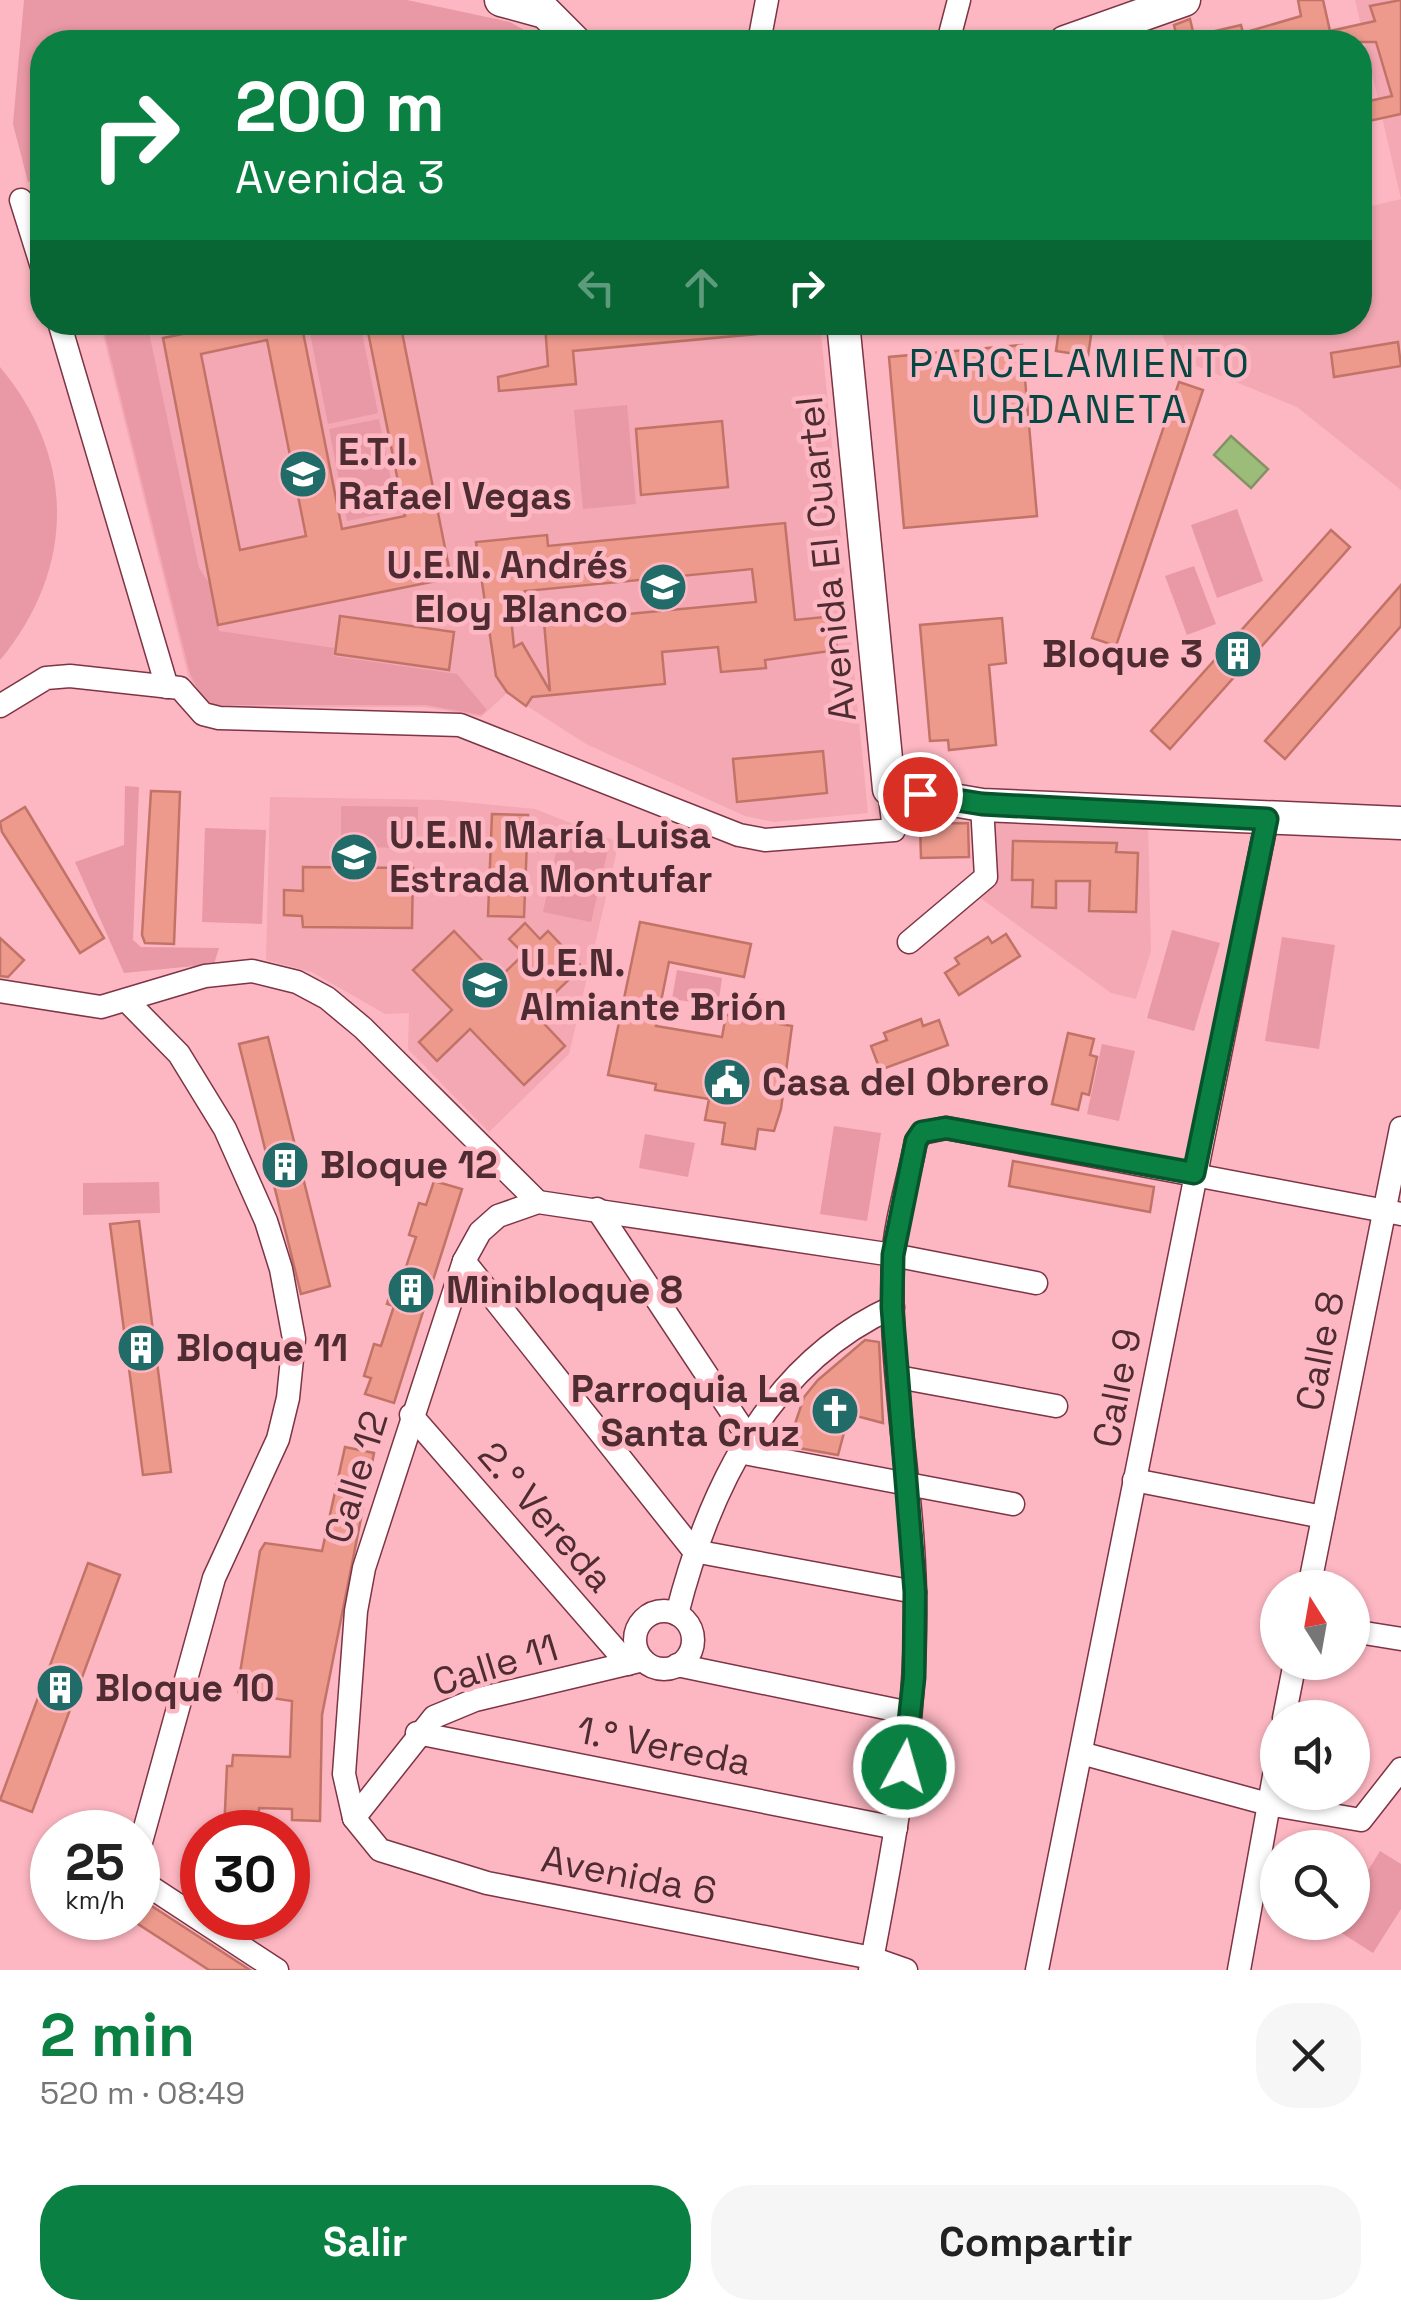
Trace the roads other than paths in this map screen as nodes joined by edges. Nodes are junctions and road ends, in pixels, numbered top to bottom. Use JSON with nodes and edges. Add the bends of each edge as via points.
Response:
{"nodes":[{"id":1,"x":501,"y":0,"type":"edge"},
{"id":2,"x":767,"y":0,"type":"edge"},
{"id":3,"x":959,"y":0,"type":"edge"},
{"id":4,"x":1184,"y":0,"type":"edge"},
{"id":5,"x":1147,"y":14,"type":"junction"},
{"id":6,"x":567,"y":22,"type":"edge"},
{"id":7,"x":761,"y":30,"type":"edge"},
{"id":8,"x":951,"y":30,"type":"edge"},
{"id":9,"x":1100,"y":30,"type":"edge"},
{"id":10,"x":1118,"y":30,"type":"edge"},
{"id":11,"x":21,"y":200,"type":"dead end"},
{"id":12,"x":30,"y":229,"type":"edge"},
{"id":13,"x":63,"y":335,"type":"edge"},
{"id":14,"x":844,"y":335,"type":"edge"},
{"id":15,"x":0,"y":683,"type":"edge"},
{"id":16,"x":31,"y":684,"type":"junction"},
{"id":17,"x":174,"y":687,"type":"junction"},
{"id":18,"x":0,"y":706,"type":"edge"},
{"id":19,"x":889,"y":788,"type":"junction"},
{"id":20,"x":982,"y":804,"type":"junction"},
{"id":21,"x":1267,"y":819,"type":"junction"},
{"id":22,"x":1401,"y":822,"type":"edge"},
{"id":23,"x":909,"y":942,"type":"dead end"},
{"id":24,"x":0,"y":991,"type":"edge"},
{"id":25,"x":126,"y":1000,"type":"junction"},
{"id":26,"x":1401,"y":1128,"type":"edge"},
{"id":27,"x":1194,"y":1173,"type":"junction"},
{"id":28,"x":538,"y":1202,"type":"junction"},
{"id":29,"x":597,"y":1209,"type":"junction"},
{"id":30,"x":1392,"y":1212,"type":"edge"},
{"id":31,"x":893,"y":1255,"type":"junction"},
{"id":32,"x":464,"y":1261,"type":"junction"},
{"id":33,"x":1036,"y":1283,"type":"dead end"},
{"id":34,"x":892,"y":1307,"type":"junction"},
{"id":35,"x":898,"y":1377,"type":"junction"},
{"id":36,"x":1056,"y":1406,"type":"dead end"},
{"id":37,"x":411,"y":1415,"type":"junction"},
{"id":38,"x":743,"y":1444,"type":"junction"},
{"id":39,"x":1134,"y":1480,"type":"junction"},
{"id":40,"x":907,"y":1484,"type":"junction"},
{"id":41,"x":1013,"y":1504,"type":"dead end"},
{"id":42,"x":1323,"y":1517,"type":"junction"},
{"id":43,"x":694,"y":1551,"type":"junction"},
{"id":44,"x":1313,"y":1570,"type":"edge"},
{"id":45,"x":915,"y":1592,"type":"junction"},
{"id":46,"x":676,"y":1614,"type":"junction"},
{"id":47,"x":1370,"y":1634,"type":"edge"},
{"id":48,"x":1401,"y":1639,"type":"edge"},
{"id":49,"x":636,"y":1662,"type":"junction"},
{"id":50,"x":677,"y":1666,"type":"junction"},
{"id":51,"x":910,"y":1713,"type":"junction"},
{"id":52,"x":418,"y":1734,"type":"junction"},
{"id":53,"x":1081,"y":1753,"type":"junction"},
{"id":54,"x":1401,"y":1769,"type":"edge"},
{"id":55,"x":1260,"y":1802,"type":"edge"},
{"id":56,"x":1370,"y":1809,"type":"edge"},
{"id":57,"x":150,"y":1810,"type":"edge"},
{"id":58,"x":1267,"y":1810,"type":"edge"},
{"id":59,"x":1303,"y":1810,"type":"edge"},
{"id":60,"x":1369,"y":1810,"type":"edge"},
{"id":61,"x":354,"y":1818,"type":"junction"},
{"id":62,"x":896,"y":1828,"type":"junction"},
{"id":63,"x":160,"y":1893,"type":"edge"},
{"id":64,"x":871,"y":1964,"type":"edge"},
{"id":65,"x":277,"y":1970,"type":"edge"},
{"id":66,"x":906,"y":1970,"type":"edge"},
{"id":67,"x":1037,"y":1970,"type":"edge"},
{"id":68,"x":1239,"y":1970,"type":"edge"}],
"edges":[{"from":1,"to":6,"type":"main road"},
{"from":2,"to":7,"type":"street"},
{"from":3,"to":8,"type":"street"},
{"from":4,"to":5,"type":"main road"},
{"from":5,"to":9,"type":"main road"},
{"from":5,"to":10,"type":"main road"},
{"from":11,"to":12,"type":"street"},
{"from":13,"to":17,"type":"street"},
{"from":14,"to":19,"type":"main road","name":"Avenida El Cuartel"},
{"from":15,"to":16,"type":"street"},
{"from":16,"to":17,"type":"street","via":[[70,676]]},
{"from":16,"to":18,"type":"street"},
{"from":17,"to":19,"type":"street","via":[[203,714],[219,718],[460,725],[765,840],[894,830]]},
{"from":19,"to":20,"type":"main road"},
{"from":20,"to":21,"type":"main road"},
{"from":20,"to":23,"type":"street","via":[[986,877]]},
{"from":21,"to":22,"type":"main road"},
{"from":21,"to":27,"type":"street","name":"Calle 9"},
{"from":24,"to":25,"type":"street","via":[[86,1006]]},
{"from":25,"to":28,"type":"street","via":[[204,976],[252,971],[298,982],[363,1028]]},
{"from":25,"to":57,"type":"street","via":[[179,1054],[225,1130],[266,1221],[294,1339],[278,1439],[214,1578]]},
{"from":26,"to":30,"type":"street","name":"Calle 8"},
{"from":27,"to":30,"type":"street"},
{"from":27,"to":31,"type":"street","via":[[946,1128],[922,1132]]},
{"from":27,"to":39,"type":"street","name":"Calle 9"},
{"from":28,"to":29,"type":"street"},
{"from":28,"to":32,"type":"street","name":"Calle 12","via":[[498,1216]]},
{"from":29,"to":31,"type":"street"},
{"from":29,"to":38,"type":"street"},
{"from":30,"to":42,"type":"street","name":"Calle 8"},
{"from":31,"to":33,"type":"street"},
{"from":31,"to":34,"type":"street"},
{"from":32,"to":37,"type":"street","name":"Calle 12"},
{"from":32,"to":43,"type":"street"},
{"from":34,"to":35,"type":"street"},
{"from":34,"to":38,"type":"street","via":[[817,1354]]},
{"from":35,"to":36,"type":"street"},
{"from":35,"to":40,"type":"street"},
{"from":37,"to":49,"type":"street","name":"2.° Vereda"},
{"from":37,"to":61,"type":"street","name":"Calle 12","via":[[356,1611],[344,1774]]},
{"from":38,"to":40,"type":"street"},
{"from":38,"to":43,"type":"street"},
{"from":39,"to":42,"type":"street"},
{"from":39,"to":53,"type":"street","name":"Calle 9"},
{"from":40,"to":41,"type":"street"},
{"from":40,"to":45,"type":"street"},
{"from":42,"to":44,"type":"street","name":"Calle 8"},
{"from":43,"to":45,"type":"street"},
{"from":43,"to":46,"type":"street"},
{"from":45,"to":51,"type":"street"},
{"from":46,"to":49,"type":"street","via":[[659,1611],[638,1627]]},
{"from":46,"to":50,"type":"street","via":[[692,1635],[690,1652]]},
{"from":47,"to":48,"type":"street"},
{"from":49,"to":50,"type":"street","name":"Calle 11"},
{"from":49,"to":52,"type":"street","name":"Calle 11","via":[[475,1700],[434,1717]]},
{"from":50,"to":51,"type":"street"},
{"from":51,"to":62,"type":"street"},
{"from":52,"to":61,"type":"street","name":"Calle 11"},
{"from":52,"to":62,"type":"street","name":"1.° Vereda"},
{"from":53,"to":55,"type":"street"},
{"from":53,"to":67,"type":"street","name":"Calle 9"},
{"from":54,"to":56,"type":"street"},
{"from":58,"to":68,"type":"street"},
{"from":59,"to":60,"type":"street","via":[[1361,1820]]},
{"from":61,"to":64,"type":"street","name":"Avenida 6","via":[[380,1850],[430,1868]]},
{"from":62,"to":64,"type":"street"},
{"from":63,"to":65,"type":"street"},
{"from":64,"to":66,"type":"street","name":"Avenida 6"}]}
